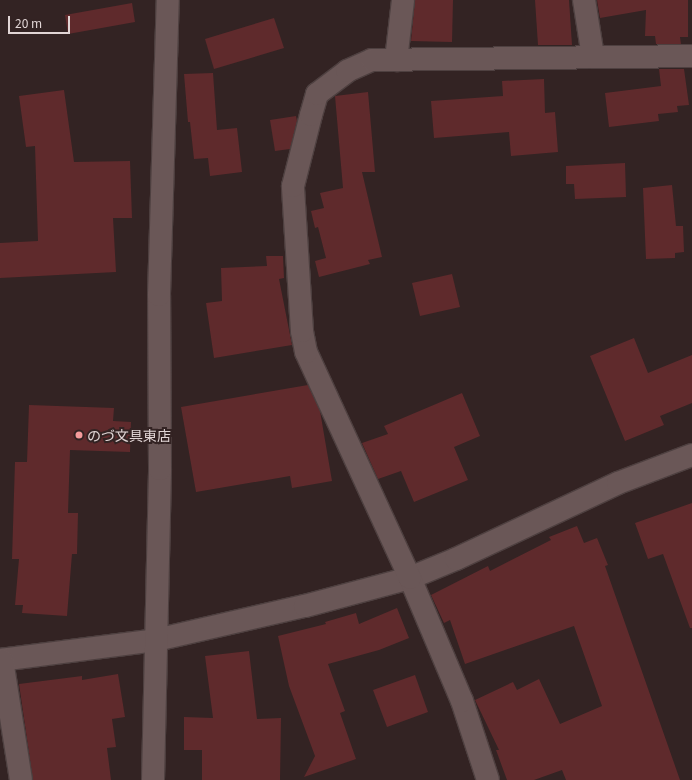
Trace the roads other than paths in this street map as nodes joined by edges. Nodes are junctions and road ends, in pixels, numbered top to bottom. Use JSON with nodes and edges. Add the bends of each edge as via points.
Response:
{"nodes":[{"id":1,"x":168,"y":0,"type":"edge"},
{"id":2,"x":403,"y":0,"type":"edge"},
{"id":3,"x":584,"y":0,"type":"edge"},
{"id":4,"x":593,"y":56,"type":"junction"},
{"id":5,"x":692,"y":56,"type":"edge"},
{"id":6,"x":396,"y":60,"type":"junction"},
{"id":7,"x":689,"y":462,"type":"edge"},
{"id":8,"x":410,"y":578,"type":"junction"},
{"id":9,"x":156,"y":640,"type":"junction"},
{"id":10,"x":1,"y":660,"type":"edge"},
{"id":11,"x":21,"y":780,"type":"edge"},
{"id":12,"x":152,"y":780,"type":"edge"},
{"id":13,"x":488,"y":780,"type":"edge"}],
"edges":[{"from":1,"to":9,"type":"street","via":[[159,295],[160,469]]},
{"from":2,"to":6,"type":"street"},
{"from":3,"to":4,"type":"street"},
{"from":4,"to":5,"type":"street"},
{"from":4,"to":6,"type":"street"},
{"from":6,"to":8,"type":"street","via":[[372,60],[347,71],[317,94],[293,186],[302,331],[306,352]]},
{"from":7,"to":8,"type":"street","via":[[618,483]]},
{"from":8,"to":9,"type":"street","via":[[305,606]]},
{"from":8,"to":13,"type":"street","via":[[462,701]]},
{"from":9,"to":10,"type":"street"},
{"from":9,"to":12,"type":"street"},
{"from":10,"to":11,"type":"street"}]}
